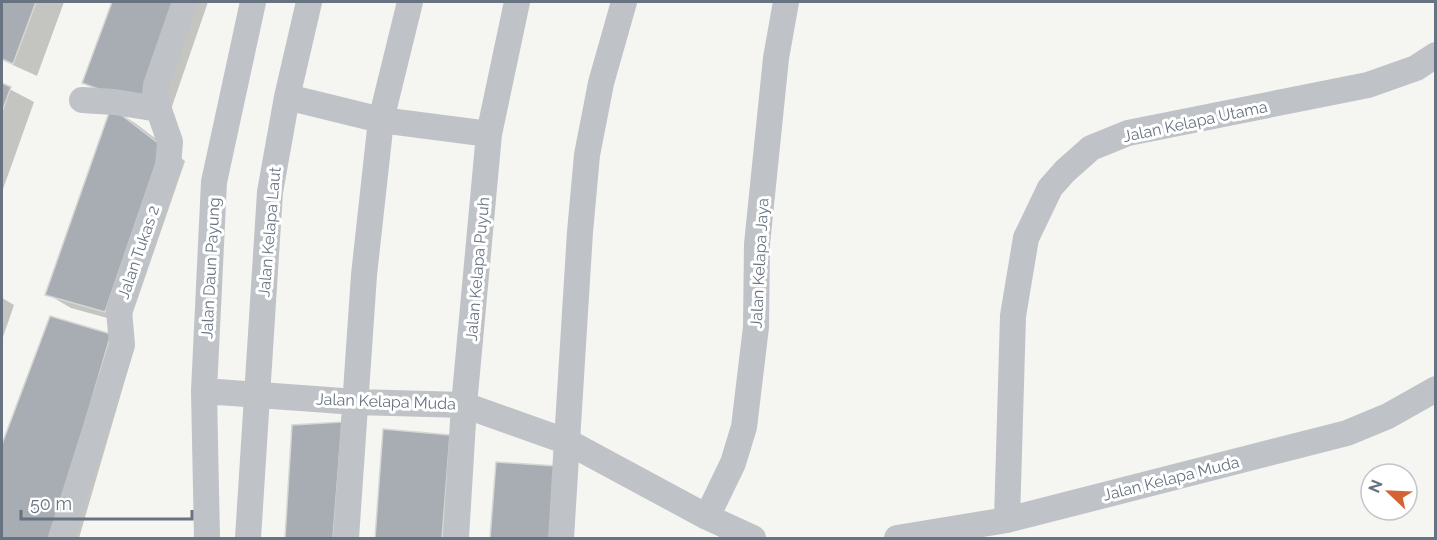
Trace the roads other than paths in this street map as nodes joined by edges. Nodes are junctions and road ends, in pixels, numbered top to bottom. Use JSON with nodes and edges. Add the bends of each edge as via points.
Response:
{"nodes":[{"id":1,"x":185,"y":2,"type":"edge"},
{"id":2,"x":253,"y":2,"type":"edge"},
{"id":3,"x":309,"y":2,"type":"edge"},
{"id":4,"x":410,"y":2,"type":"edge"},
{"id":5,"x":517,"y":2,"type":"edge"},
{"id":6,"x":624,"y":2,"type":"edge"},
{"id":7,"x":786,"y":2,"type":"edge"},
{"id":8,"x":1436,"y":56,"type":"edge"},
{"id":9,"x":287,"y":98,"type":"junction"},
{"id":10,"x":82,"y":100,"type":"dead end"},
{"id":11,"x":159,"y":109,"type":"junction"},
{"id":12,"x":381,"y":120,"type":"junction"},
{"id":13,"x":489,"y":134,"type":"junction"},
{"id":14,"x":1436,"y":389,"type":"edge"},
{"id":15,"x":204,"y":391,"type":"junction"},
{"id":16,"x":256,"y":394,"type":"junction"},
{"id":17,"x":356,"y":402,"type":"junction"},
{"id":18,"x":464,"y":405,"type":"junction"},
{"id":19,"x":568,"y":442,"type":"junction"},
{"id":20,"x":707,"y":517,"type":"junction"},
{"id":21,"x":1007,"y":520,"type":"junction"},
{"id":22,"x":61,"y":538,"type":"edge"},
{"id":23,"x":207,"y":538,"type":"edge"},
{"id":24,"x":248,"y":538,"type":"edge"},
{"id":25,"x":346,"y":538,"type":"edge"},
{"id":26,"x":456,"y":538,"type":"edge"},
{"id":27,"x":561,"y":538,"type":"edge"},
{"id":28,"x":753,"y":538,"type":"edge"},
{"id":29,"x":897,"y":538,"type":"edge"}],
"edges":[{"from":1,"to":11,"type":"street","name":"Jalan Tukas 2","via":[[156,85]]},
{"from":2,"to":15,"type":"street","name":"Jalan Daun Payung","via":[[214,182]]},
{"from":3,"to":9,"type":"street","name":"Jalan Kelapa Laut"},
{"from":4,"to":12,"type":"street"},
{"from":5,"to":13,"type":"street","name":"Jalan Kelapa Puyuh"},
{"from":6,"to":19,"type":"street","via":[[601,83],[587,155]]},
{"from":7,"to":20,"type":"street","name":"Jalan Kelapa Jaya","via":[[776,58],[757,244],[756,327],[744,427],[733,463]]},
{"from":8,"to":21,"type":"street","name":"Jalan Kelapa Utama","via":[[1416,68],[1368,85],[1128,133],[1091,148],[1065,171],[1050,189],[1026,238],[1012,316]]},
{"from":9,"to":12,"type":"street"},
{"from":9,"to":16,"type":"street","name":"Jalan Kelapa Laut","via":[[270,192]]},
{"from":10,"to":11,"type":"street"},
{"from":11,"to":22,"type":"street","name":"Jalan Tukas 2","via":[[170,142],[168,166],[118,310],[123,345]]},
{"from":12,"to":13,"type":"street"},
{"from":12,"to":17,"type":"street","via":[[364,275]]},
{"from":13,"to":18,"type":"street","name":"Jalan Kelapa Puyuh"},
{"from":14,"to":21,"type":"street","name":"Jalan Kelapa Muda","via":[[1347,433]]},
{"from":15,"to":16,"type":"street","name":"Jalan Kelapa Muda"},
{"from":15,"to":23,"type":"street","name":"Jalan Daun Payung"},
{"from":16,"to":17,"type":"street","name":"Jalan Kelapa Muda"},
{"from":16,"to":24,"type":"street","name":"Jalan Kelapa Laut"},
{"from":17,"to":18,"type":"street","name":"Jalan Kelapa Muda"},
{"from":17,"to":25,"type":"street"},
{"from":18,"to":19,"type":"street","name":"Jalan Kelapa Muda"},
{"from":18,"to":26,"type":"street","name":"Jalan Kelapa Puyuh"},
{"from":19,"to":20,"type":"street","name":"Jalan Kelapa Muda"},
{"from":19,"to":27,"type":"street"},
{"from":20,"to":28,"type":"street","name":"Jalan Kelapa Muda"},
{"from":21,"to":29,"type":"street","name":"Jalan Kelapa Muda"}]}
